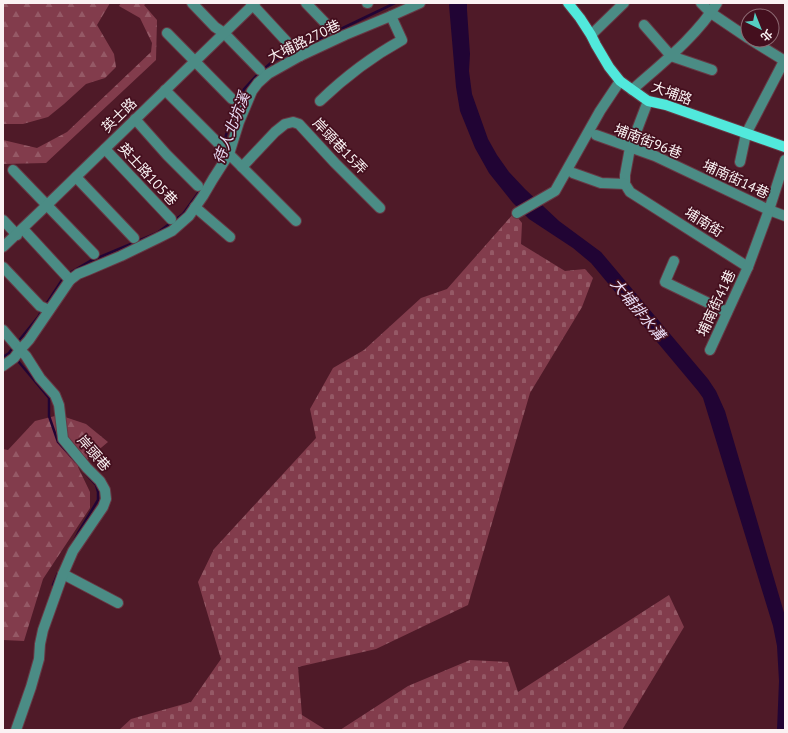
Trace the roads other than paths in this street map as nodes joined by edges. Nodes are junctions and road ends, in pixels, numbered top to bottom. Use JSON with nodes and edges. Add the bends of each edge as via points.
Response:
{"nodes":[{"id":1,"x":192,"y":3,"type":"edge"},
{"id":2,"x":306,"y":3,"type":"edge"},
{"id":3,"x":420,"y":3,"type":"edge"},
{"id":4,"x":568,"y":3,"type":"edge"},
{"id":5,"x":624,"y":3,"type":"edge"},
{"id":6,"x":701,"y":3,"type":"edge"},
{"id":7,"x":717,"y":3,"type":"edge"},
{"id":8,"x":253,"y":4,"type":"edge"},
{"id":9,"x":711,"y":13,"type":"junction"},
{"id":10,"x":392,"y":16,"type":"junction"},
{"id":11,"x":644,"y":25,"type":"dead end"},
{"id":12,"x":331,"y":29,"type":"dead end"},
{"id":13,"x":167,"y":33,"type":"dead end"},
{"id":14,"x":224,"y":33,"type":"junction"},
{"id":15,"x":740,"y":33,"type":"edge"},
{"id":16,"x":591,"y":35,"type":"junction"},
{"id":17,"x":764,"y":48,"type":"edge"},
{"id":18,"x":300,"y":56,"type":"junction"},
{"id":19,"x":671,"y":56,"type":"junction"},
{"id":20,"x":195,"y":61,"type":"junction"},
{"id":21,"x":785,"y":61,"type":"edge"},
{"id":22,"x":260,"y":70,"type":"dead end"},
{"id":23,"x":712,"y":70,"type":"dead end"},
{"id":24,"x":620,"y":82,"type":"junction"},
{"id":25,"x":165,"y":90,"type":"junction"},
{"id":26,"x":632,"y":90,"type":"junction"},
{"id":27,"x":232,"y":99,"type":"dead end"},
{"id":28,"x":320,"y":101,"type":"dead end"},
{"id":29,"x":648,"y":101,"type":"junction"},
{"id":30,"x":135,"y":119,"type":"junction"},
{"id":31,"x":746,"y":134,"type":"junction"},
{"id":32,"x":596,"y":136,"type":"dead end"},
{"id":33,"x":785,"y":147,"type":"edge"},
{"id":34,"x":630,"y":148,"type":"junction"},
{"id":35,"x":105,"y":149,"type":"junction"},
{"id":36,"x":229,"y":154,"type":"junction"},
{"id":37,"x":785,"y":160,"type":"edge"},
{"id":38,"x":740,"y":162,"type":"dead end"},
{"id":39,"x":242,"y":167,"type":"junction"},
{"id":40,"x":13,"y":170,"type":"dead end"},
{"id":41,"x":573,"y":173,"type":"dead end"},
{"id":42,"x":690,"y":173,"type":"joint"},
{"id":43,"x":76,"y":177,"type":"junction"},
{"id":44,"x":625,"y":184,"type":"junction"},
{"id":45,"x":198,"y":186,"type":"dead end"},
{"id":46,"x":47,"y":205,"type":"junction"},
{"id":47,"x":195,"y":207,"type":"junction"},
{"id":48,"x":380,"y":208,"type":"dead end"},
{"id":49,"x":769,"y":210,"type":"junction"},
{"id":50,"x":517,"y":213,"type":"dead end"},
{"id":51,"x":785,"y":216,"type":"edge"},
{"id":52,"x":171,"y":219,"type":"dead end"},
{"id":53,"x":3,"y":220,"type":"edge"},
{"id":54,"x":296,"y":221,"type":"dead end"},
{"id":55,"x":20,"y":232,"type":"junction"},
{"id":56,"x":230,"y":237,"type":"dead end"},
{"id":57,"x":134,"y":238,"type":"dead end"},
{"id":58,"x":3,"y":247,"type":"edge"},
{"id":59,"x":94,"y":254,"type":"dead end"},
{"id":60,"x":674,"y":261,"type":"dead end"},
{"id":61,"x":3,"y":267,"type":"edge"},
{"id":62,"x":748,"y":267,"type":"junction"},
{"id":63,"x":70,"y":280,"type":"junction"},
{"id":64,"x":45,"y":308,"type":"junction"},
{"id":65,"x":727,"y":312,"type":"junction"},
{"id":66,"x":3,"y":330,"type":"edge"},
{"id":67,"x":20,"y":350,"type":"junction"},
{"id":68,"x":710,"y":350,"type":"dead end"},
{"id":69,"x":3,"y":366,"type":"edge"},
{"id":70,"x":64,"y":574,"type":"junction"},
{"id":71,"x":118,"y":603,"type":"dead end"},
{"id":72,"x":16,"y":730,"type":"edge"}],
"edges":[{"from":1,"to":14,"type":"street"},
{"from":2,"to":12,"type":"street"},
{"from":3,"to":10,"type":"street","name":"大埔路270巷"},
{"from":4,"to":16,"type":"main road","name":"大埔路"},
{"from":5,"to":16,"type":"street"},
{"from":6,"to":9,"type":"street"},
{"from":7,"to":9,"type":"street"},
{"from":8,"to":14,"type":"street","name":"英士路"},
{"from":8,"to":18,"type":"street"},
{"from":9,"to":15,"type":"street"},
{"from":9,"to":19,"type":"street"},
{"from":10,"to":18,"type":"street","name":"大埔路270巷"},
{"from":10,"to":28,"type":"street","via":[[402,40],[367,61]]},
{"from":11,"to":19,"type":"street"},
{"from":13,"to":20,"type":"street"},
{"from":14,"to":20,"type":"street","name":"英士路"},
{"from":14,"to":22,"type":"street"},
{"from":16,"to":24,"type":"main road","name":"大埔路"},
{"from":17,"to":21,"type":"street"},
{"from":18,"to":36,"type":"street","name":"大埔路270巷","via":[[268,74],[252,91]]},
{"from":19,"to":23,"type":"street"},
{"from":19,"to":26,"type":"street"},
{"from":20,"to":25,"type":"street","name":"英士路"},
{"from":20,"to":27,"type":"street"},
{"from":21,"to":31,"type":"street"},
{"from":24,"to":26,"type":"main road","name":"大埔路"},
{"from":24,"to":50,"type":"street","via":[[600,111],[555,191]]},
{"from":25,"to":30,"type":"street","name":"英士路"},
{"from":25,"to":36,"type":"street"},
{"from":26,"to":29,"type":"main road","name":"大埔路"},
{"from":29,"to":31,"type":"main road","name":"大埔路"},
{"from":29,"to":34,"type":"street"},
{"from":30,"to":35,"type":"street","name":"英士路"},
{"from":30,"to":45,"type":"street"},
{"from":31,"to":33,"type":"main road","name":"大埔路"},
{"from":31,"to":38,"type":"street"},
{"from":32,"to":34,"type":"street","name":"埔南街96巷"},
{"from":34,"to":42,"type":"street","name":"埔南街96巷","via":[[655,156]]},
{"from":34,"to":44,"type":"street"},
{"from":35,"to":43,"type":"street","name":"英士路"},
{"from":35,"to":52,"type":"street","name":"英士路105巷"},
{"from":36,"to":39,"type":"street"},
{"from":36,"to":47,"type":"street"},
{"from":37,"to":49,"type":"street"},
{"from":39,"to":48,"type":"street","name":"岸頭巷15弄","via":[[275,132],[285,124],[293,122],[299,124]]},
{"from":39,"to":54,"type":"street"},
{"from":40,"to":46,"type":"street"},
{"from":41,"to":44,"type":"street","via":[[601,183]]},
{"from":42,"to":49,"type":"street","name":"埔南街14巷"},
{"from":43,"to":46,"type":"street","name":"英士路"},
{"from":43,"to":57,"type":"street"},
{"from":44,"to":62,"type":"street","name":"埔南街","via":[[630,192]]},
{"from":46,"to":55,"type":"street","name":"英士路"},
{"from":46,"to":59,"type":"street"},
{"from":47,"to":56,"type":"street"},
{"from":47,"to":63,"type":"street","via":[[172,231]]},
{"from":49,"to":51,"type":"street","name":"埔南街14巷"},
{"from":49,"to":62,"type":"street"},
{"from":53,"to":55,"type":"street"},
{"from":55,"to":58,"type":"street","name":"英士路"},
{"from":55,"to":63,"type":"street"},
{"from":60,"to":65,"type":"street","via":[[665,282]]},
{"from":61,"to":64,"type":"street"},
{"from":62,"to":65,"type":"street","name":"埔南街41巷"},
{"from":63,"to":64,"type":"street"},
{"from":64,"to":67,"type":"street","via":[[29,340]]},
{"from":65,"to":68,"type":"street","name":"埔南街41巷"},
{"from":66,"to":67,"type":"street","name":"岸頭巷"},
{"from":67,"to":69,"type":"street"},
{"from":67,"to":70,"type":"street","name":"岸頭巷","via":[[55,395],[59,405],[63,439],[105,490],[104,507],[74,551]]},
{"from":70,"to":71,"type":"street"},
{"from":70,"to":72,"type":"street","name":"岸頭巷","via":[[43,630],[39,659]]}]}
